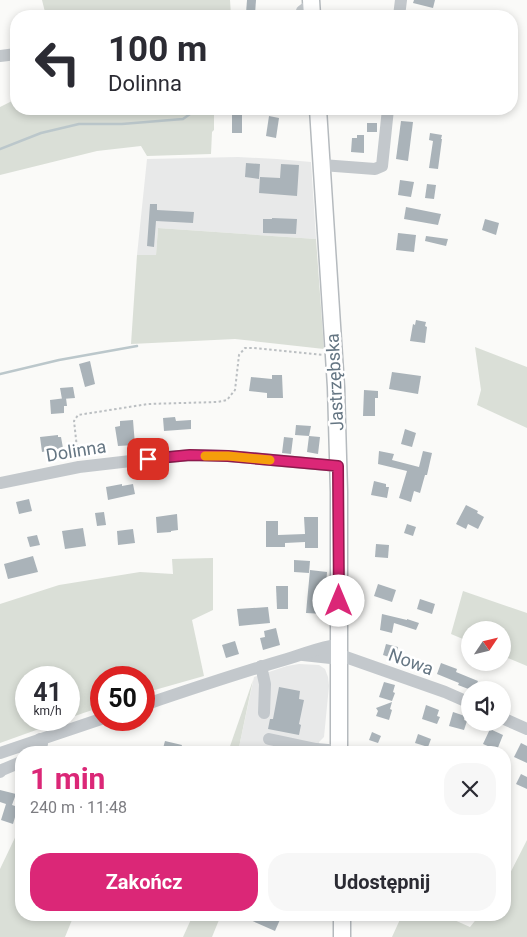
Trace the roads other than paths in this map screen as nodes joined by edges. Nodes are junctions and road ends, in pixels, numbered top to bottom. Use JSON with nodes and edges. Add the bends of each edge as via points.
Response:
{"nodes":[{"id":1,"x":318,"y":115,"type":"edge"},
{"id":2,"x":387,"y":115,"type":"edge"},
{"id":3,"x":322,"y":165,"type":"junction"},
{"id":4,"x":338,"y":466,"type":"junction"},
{"id":5,"x":0,"y":482,"type":"edge"},
{"id":6,"x":339,"y":653,"type":"junction"},
{"id":7,"x":261,"y":666,"type":"junction"},
{"id":8,"x":461,"y":699,"type":"edge"},
{"id":9,"x":155,"y":701,"type":"edge"},
{"id":10,"x":264,"y":713,"type":"dead end"},
{"id":11,"x":511,"y":722,"type":"edge"},
{"id":12,"x":90,"y":723,"type":"edge"},
{"id":13,"x":527,"y":729,"type":"edge"},
{"id":14,"x":40,"y":739,"type":"junction"},
{"id":15,"x":269,"y":739,"type":"dead end"},
{"id":16,"x":20,"y":746,"type":"edge"},
{"id":17,"x":41,"y":746,"type":"edge"},
{"id":18,"x":301,"y":746,"type":"edge"},
{"id":19,"x":339,"y":746,"type":"edge"},
{"id":20,"x":15,"y":748,"type":"edge"},
{"id":21,"x":0,"y":753,"type":"edge"},
{"id":22,"x":15,"y":765,"type":"edge"},
{"id":23,"x":0,"y":772,"type":"edge"},
{"id":24,"x":342,"y":921,"type":"edge"},
{"id":25,"x":342,"y":937,"type":"edge"}],
"edges":[{"from":1,"to":3,"type":"main road","name":"Jastrzębska"},
{"from":2,"to":3,"type":"street","via":[[382,166],[375,169]]},
{"from":3,"to":4,"type":"main road","name":"Jastrzębska","via":[[335,356]]},
{"from":4,"to":5,"type":"street","name":"Dolinna","via":[[190,455],[79,467]]},
{"from":4,"to":6,"type":"main road","name":"Jastrzębska"},
{"from":6,"to":7,"type":"street","name":"Nowa","via":[[300,655]]},
{"from":6,"to":8,"type":"street","name":"Nowa"},
{"from":6,"to":19,"type":"main road","name":"Jastrzębska"},
{"from":7,"to":9,"type":"street"},
{"from":7,"to":10,"type":"street","via":[[265,684]]},
{"from":11,"to":13,"type":"street"},
{"from":12,"to":14,"type":"street"},
{"from":14,"to":16,"type":"street"},
{"from":14,"to":17,"type":"street"},
{"from":15,"to":18,"type":"street"},
{"from":20,"to":21,"type":"street"},
{"from":22,"to":23,"type":"street"},
{"from":24,"to":25,"type":"main road"}]}
